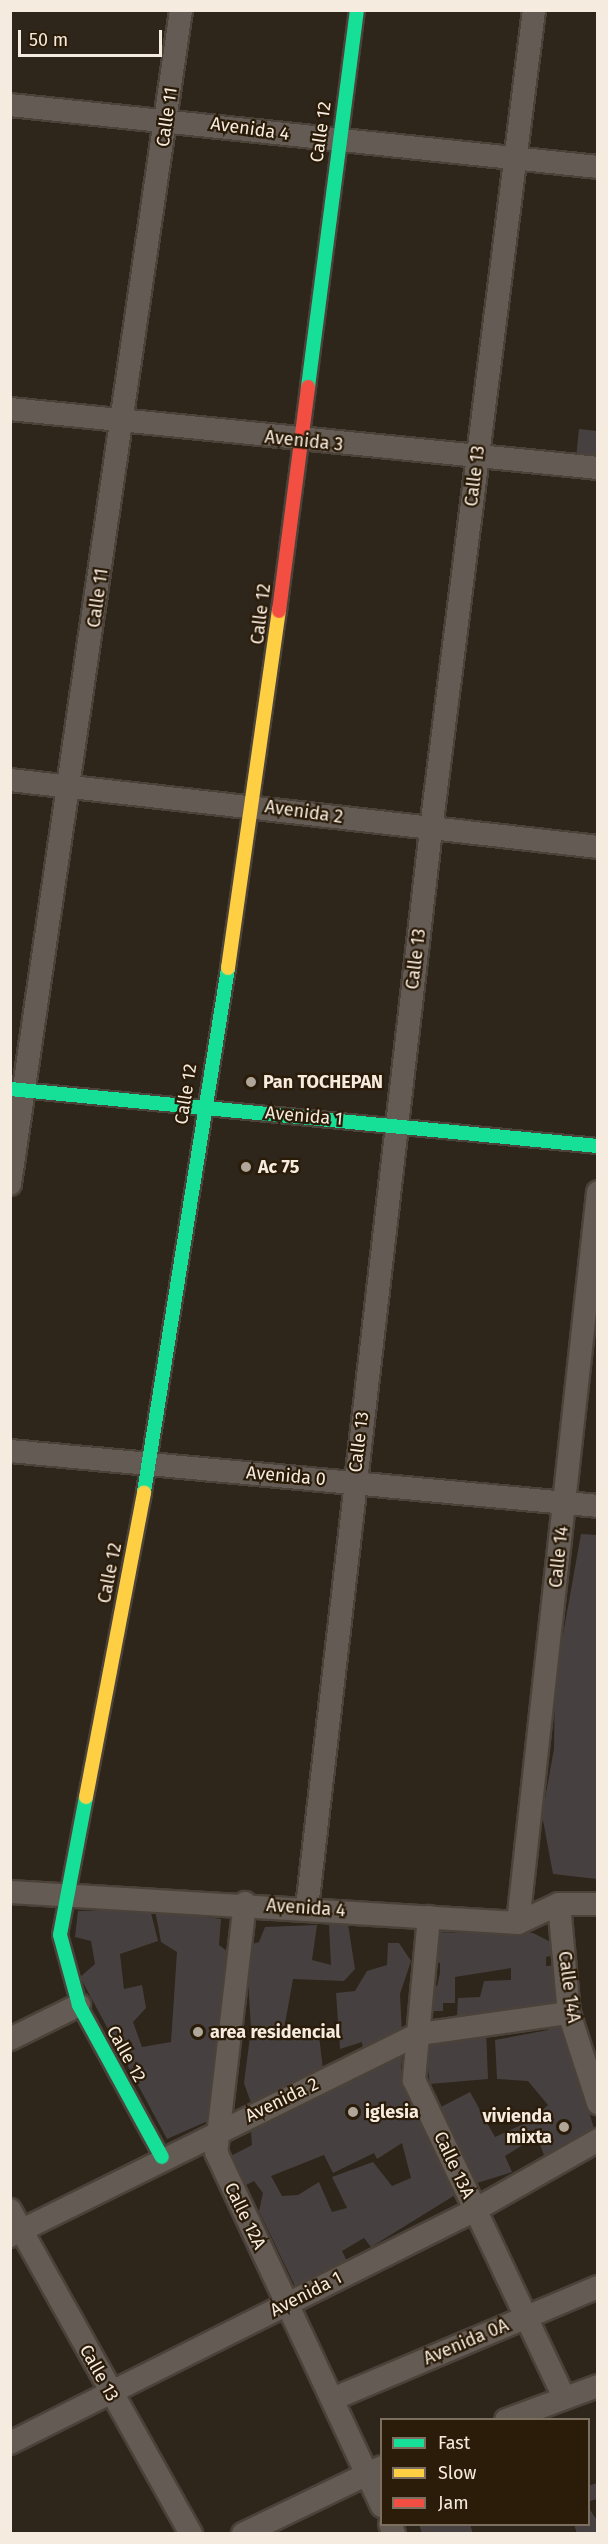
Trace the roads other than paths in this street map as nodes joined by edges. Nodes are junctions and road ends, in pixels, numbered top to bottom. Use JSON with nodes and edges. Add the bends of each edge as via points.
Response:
{"nodes":[{"id":1,"x":181,"y":10,"type":"edge"},
{"id":2,"x":357,"y":10,"type":"edge"},
{"id":3,"x":534,"y":10,"type":"edge"},
{"id":4,"x":10,"y":105,"type":"edge"},
{"id":5,"x":168,"y":117,"type":"junction"},
{"id":6,"x":337,"y":141,"type":"junction"},
{"id":7,"x":514,"y":159,"type":"junction"},
{"id":8,"x":597,"y":166,"type":"edge"},
{"id":9,"x":10,"y":408,"type":"edge"},
{"id":10,"x":121,"y":423,"type":"junction"},
{"id":11,"x":301,"y":441,"type":"junction"},
{"id":12,"x":478,"y":457,"type":"junction"},
{"id":13,"x":597,"y":468,"type":"edge"},
{"id":14,"x":10,"y":780,"type":"edge"},
{"id":15,"x":72,"y":789,"type":"junction"},
{"id":16,"x":254,"y":806,"type":"junction"},
{"id":17,"x":431,"y":829,"type":"junction"},
{"id":18,"x":597,"y":847,"type":"edge"},
{"id":19,"x":17,"y":1090,"type":"edge"},
{"id":20,"x":202,"y":1108,"type":"junction"},
{"id":21,"x":396,"y":1124,"type":"junction"},
{"id":22,"x":597,"y":1146,"type":"edge"},
{"id":23,"x":10,"y":1184,"type":"edge"},
{"id":24,"x":597,"y":1192,"type":"edge"},
{"id":25,"x":10,"y":1451,"type":"edge"},
{"id":26,"x":149,"y":1464,"type":"junction"},
{"id":27,"x":354,"y":1483,"type":"junction"},
{"id":28,"x":566,"y":1503,"type":"junction"},
{"id":29,"x":597,"y":1506,"type":"edge"},
{"id":30,"x":10,"y":1892,"type":"edge"},
{"id":31,"x":68,"y":1894,"type":"junction"},
{"id":32,"x":245,"y":1903,"type":"junction"},
{"id":33,"x":559,"y":1904,"type":"junction"},
{"id":34,"x":597,"y":1905,"type":"edge"},
{"id":35,"x":307,"y":1908,"type":"junction"},
{"id":36,"x":429,"y":1917,"type":"junction"},
{"id":37,"x":518,"y":1923,"type":"junction"},
{"id":38,"x":79,"y":2005,"type":"junction"},
{"id":39,"x":569,"y":2013,"type":"junction"},
{"id":40,"x":419,"y":2034,"type":"junction"},
{"id":41,"x":10,"y":2039,"type":"edge"},
{"id":42,"x":597,"y":2103,"type":"edge"},
{"id":43,"x":221,"y":2130,"type":"junction"},
{"id":44,"x":597,"y":2140,"type":"edge"},
{"id":45,"x":162,"y":2157,"type":"junction"},
{"id":46,"x":10,"y":2210,"type":"edge"},
{"id":47,"x":476,"y":2210,"type":"junction"},
{"id":48,"x":16,"y":2233,"type":"edge"},
{"id":49,"x":597,"y":2287,"type":"edge"},
{"id":50,"x":288,"y":2303,"type":"junction"},
{"id":51,"x":526,"y":2316,"type":"junction"},
{"id":52,"x":597,"y":2386,"type":"edge"},
{"id":53,"x":111,"y":2396,"type":"junction"},
{"id":54,"x":564,"y":2397,"type":"junction"},
{"id":55,"x":335,"y":2398,"type":"junction"},
{"id":56,"x":511,"y":2418,"type":"edge"},
{"id":57,"x":10,"y":2443,"type":"edge"},
{"id":58,"x":374,"y":2470,"type":"edge"},
{"id":59,"x":380,"y":2501,"type":"edge"},
{"id":60,"x":191,"y":2534,"type":"edge"},
{"id":61,"x":243,"y":2534,"type":"edge"}],
"edges":[{"from":1,"to":5,"type":"street","name":"Calle 11"},
{"from":2,"to":6,"type":"street","name":"Calle 12"},
{"from":3,"to":7,"type":"street","name":"Calle 13"},
{"from":4,"to":5,"type":"street","name":"Avenida 4"},
{"from":5,"to":6,"type":"street","name":"Avenida 4"},
{"from":5,"to":10,"type":"street","name":"Calle 11"},
{"from":6,"to":7,"type":"street","name":"Avenida 4"},
{"from":6,"to":11,"type":"street","name":"Calle 12"},
{"from":7,"to":8,"type":"street","name":"Avenida 4"},
{"from":7,"to":12,"type":"street","name":"Calle 13"},
{"from":9,"to":10,"type":"street","name":"Avenida 3"},
{"from":10,"to":11,"type":"street","name":"Avenida 3"},
{"from":10,"to":15,"type":"street","name":"Calle 11"},
{"from":11,"to":12,"type":"street","name":"Avenida 3"},
{"from":11,"to":16,"type":"street","name":"Calle 12"},
{"from":12,"to":13,"type":"street","name":"Avenida 3"},
{"from":12,"to":17,"type":"street","name":"Calle 13"},
{"from":14,"to":15,"type":"street","name":"Avenida 2"},
{"from":15,"to":16,"type":"street","name":"Avenida 2"},
{"from":15,"to":19,"type":"street","name":"Calle 11"},
{"from":16,"to":17,"type":"street","name":"Avenida 2"},
{"from":16,"to":20,"type":"street","name":"Calle 12"},
{"from":17,"to":18,"type":"street","name":"Avenida 2"},
{"from":17,"to":21,"type":"street","name":"Calle 13"},
{"from":19,"to":20,"type":"street","name":"Avenida 1"},
{"from":19,"to":23,"type":"street","name":"Calle 11"},
{"from":20,"to":21,"type":"street","name":"Avenida 1"},
{"from":20,"to":26,"type":"street","name":"Calle 12"},
{"from":21,"to":22,"type":"street","name":"Avenida 1"},
{"from":21,"to":27,"type":"street","name":"Calle 13"},
{"from":24,"to":28,"type":"street","name":"Calle 14"},
{"from":25,"to":26,"type":"street","name":"Avenida 0"},
{"from":26,"to":27,"type":"street","name":"Avenida 0"},
{"from":26,"to":31,"type":"street","name":"Calle 12"},
{"from":27,"to":28,"type":"street","name":"Avenida 0"},
{"from":27,"to":35,"type":"street","name":"Calle 13"},
{"from":28,"to":29,"type":"street","name":"Avenida 0"},
{"from":28,"to":37,"type":"street","name":"Calle 14"},
{"from":30,"to":31,"type":"street","name":"Avenida 4"},
{"from":31,"to":32,"type":"street","name":"Avenida 4"},
{"from":31,"to":38,"type":"street","name":"Calle 12","via":[[60,1947]]},
{"from":32,"to":35,"type":"street","name":"Avenida 4"},
{"from":32,"to":43,"type":"street","name":"Calle 12A"},
{"from":33,"to":34,"type":"street","name":"Avenida 4"},
{"from":33,"to":37,"type":"street","name":"Avenida 4"},
{"from":33,"to":39,"type":"street","name":"Calle 14A"},
{"from":35,"to":36,"type":"street","name":"Avenida 4"},
{"from":36,"to":37,"type":"street","name":"Avenida 4"},
{"from":36,"to":40,"type":"street","name":"Calle 13A"},
{"from":38,"to":41,"type":"street"},
{"from":38,"to":45,"type":"street","name":"Calle 12"},
{"from":39,"to":40,"type":"street","name":"Avenida 2"},
{"from":39,"to":42,"type":"street","name":"Calle 14A"},
{"from":40,"to":43,"type":"street","name":"Avenida 2"},
{"from":40,"to":47,"type":"street","name":"Calle 13A","via":[[414,2080]]},
{"from":43,"to":45,"type":"street","name":"Avenida 2"},
{"from":43,"to":50,"type":"street","name":"Calle 12A","via":[[220,2164]]},
{"from":44,"to":47,"type":"street","name":"Avenida 1"},
{"from":45,"to":48,"type":"street","name":"Avenida 2"},
{"from":46,"to":48,"type":"street","name":"Calle 13"},
{"from":47,"to":50,"type":"street","name":"Avenida 1"},
{"from":47,"to":51,"type":"street","name":"Calle 13A"},
{"from":48,"to":53,"type":"street","name":"Calle 13"},
{"from":49,"to":51,"type":"street","name":"Avenida 0A"},
{"from":50,"to":53,"type":"street","name":"Avenida 1"},
{"from":50,"to":55,"type":"street","name":"Calle 12A"},
{"from":51,"to":54,"type":"street","name":"Calle 13A"},
{"from":51,"to":55,"type":"street","name":"Avenida 0A"},
{"from":52,"to":54,"type":"street"},
{"from":53,"to":57,"type":"street","name":"Avenida 1"},
{"from":53,"to":60,"type":"street","name":"Calle 13"},
{"from":54,"to":56,"type":"street"},
{"from":55,"to":58,"type":"street","name":"Calle 12A"},
{"from":58,"to":59,"type":"street","name":"Calle 12A"},
{"from":58,"to":61,"type":"street"}]}
